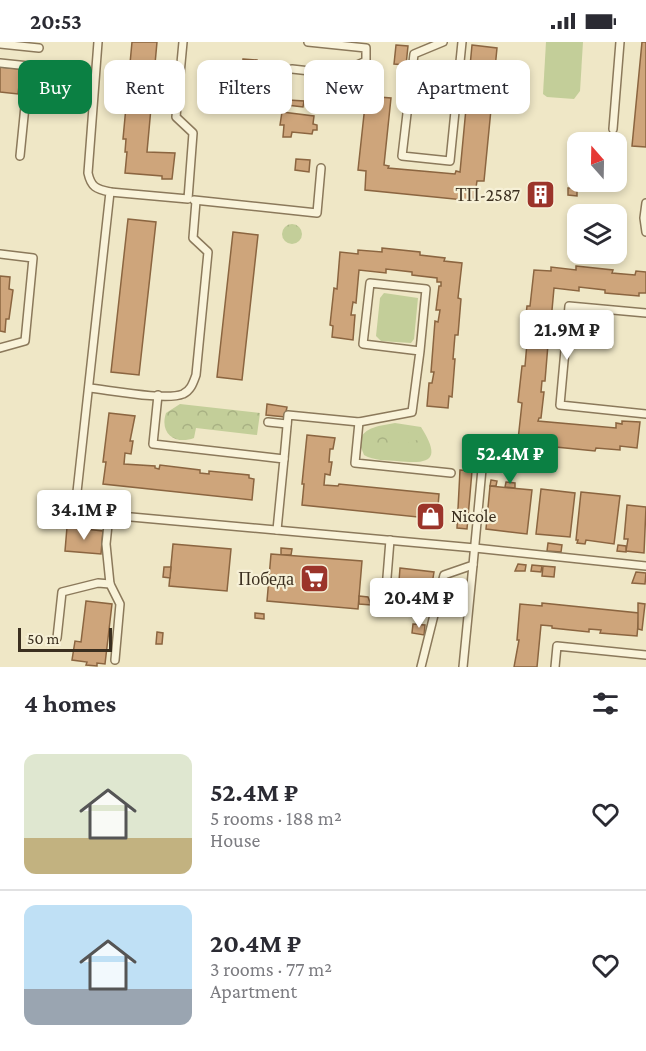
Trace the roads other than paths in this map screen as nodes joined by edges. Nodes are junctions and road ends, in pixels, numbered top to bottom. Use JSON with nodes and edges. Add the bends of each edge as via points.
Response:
{"nodes":[{"id":1,"x":98,"y":42,"type":"edge"},
{"id":2,"x":183,"y":42,"type":"edge"},
{"id":3,"x":308,"y":42,"type":"edge"},
{"id":4,"x":443,"y":42,"type":"edge"},
{"id":5,"x":462,"y":42,"type":"edge"},
{"id":6,"x":621,"y":42,"type":"edge"},
{"id":7,"x":0,"y":44,"type":"edge"},
{"id":8,"x":39,"y":48,"type":"dead end"},
{"id":9,"x":0,"y":63,"type":"edge"},
{"id":10,"x":292,"y":69,"type":"dead end"},
{"id":11,"x":613,"y":129,"type":"dead end"},
{"id":12,"x":20,"y":156,"type":"dead end"},
{"id":13,"x":321,"y":168,"type":"dead end"},
{"id":14,"x":110,"y":192,"type":"junction"},
{"id":15,"x":192,"y":200,"type":"junction"},
{"id":16,"x":646,"y":203,"type":"edge"},
{"id":17,"x":646,"y":232,"type":"edge"},
{"id":18,"x":0,"y":254,"type":"edge"},
{"id":19,"x":646,"y":313,"type":"edge"},
{"id":20,"x":0,"y":348,"type":"edge"},
{"id":21,"x":420,"y":351,"type":"junction"},
{"id":22,"x":88,"y":388,"type":"junction"},
{"id":23,"x":158,"y":395,"type":"junction"},
{"id":24,"x":646,"y":414,"type":"edge"},
{"id":25,"x":268,"y":422,"type":"dead end"},
{"id":26,"x":359,"y":422,"type":"junction"},
{"id":27,"x":287,"y":424,"type":"junction"},
{"id":28,"x":284,"y":459,"type":"junction"},
{"id":29,"x":482,"y":469,"type":"dead end"},
{"id":30,"x":451,"y":473,"type":"dead end"},
{"id":31,"x":109,"y":515,"type":"junction"},
{"id":32,"x":277,"y":530,"type":"junction"},
{"id":33,"x":390,"y":540,"type":"junction"},
{"id":34,"x":475,"y":548,"type":"junction"},
{"id":35,"x":472,"y":565,"type":"junction"},
{"id":36,"x":646,"y":566,"type":"edge"},
{"id":37,"x":110,"y":584,"type":"junction"},
{"id":38,"x":385,"y":602,"type":"dead end"},
{"id":39,"x":57,"y":638,"type":"dead end"},
{"id":40,"x":646,"y":655,"type":"edge"},
{"id":41,"x":115,"y":660,"type":"dead end"},
{"id":42,"x":422,"y":667,"type":"edge"},
{"id":43,"x":463,"y":667,"type":"edge"},
{"id":44,"x":555,"y":667,"type":"edge"}],
"edges":[{"from":1,"to":14,"type":"lane","via":[[88,173],[92,185]]},
{"from":2,"to":15,"type":"lane","via":[[176,117],[194,133]]},
{"from":3,"to":10,"type":"lane","via":[[366,48],[366,61],[337,74]]},
{"from":4,"to":5,"type":"lane","via":[[414,54],[402,156],[450,160]]},
{"from":6,"to":11,"type":"lane"},
{"from":7,"to":8,"type":"lane"},
{"from":9,"to":12,"type":"lane","via":[[29,66]]},
{"from":13,"to":15,"type":"lane","via":[[317,213]]},
{"from":14,"to":15,"type":"lane"},
{"from":14,"to":22,"type":"lane"},
{"from":15,"to":23,"type":"lane","via":[[193,238],[208,252],[196,375],[183,394]]},
{"from":16,"to":17,"type":"lane"},
{"from":18,"to":20,"type":"lane","via":[[33,258],[24,341]]},
{"from":19,"to":24,"type":"lane","via":[[569,306],[560,405]]},
{"from":21,"to":21,"type":"lane","via":[[363,344],[370,283],[426,289]]},
{"from":21,"to":26,"type":"lane","via":[[412,412]]},
{"from":22,"to":23,"type":"lane"},
{"from":22,"to":31,"type":"lane","via":[[77,492],[86,510]]},
{"from":23,"to":28,"type":"lane","via":[[153,444]]},
{"from":25,"to":27,"type":"lane"},
{"from":26,"to":27,"type":"lane","via":[[288,415]]},
{"from":26,"to":30,"type":"lane","via":[[355,463]]},
{"from":27,"to":28,"type":"lane"},
{"from":28,"to":32,"type":"lane"},
{"from":29,"to":34,"type":"lane"},
{"from":31,"to":32,"type":"lane"},
{"from":31,"to":37,"type":"lane","via":[[106,544]]},
{"from":32,"to":33,"type":"lane"},
{"from":33,"to":34,"type":"lane"},
{"from":33,"to":38,"type":"lane"},
{"from":34,"to":35,"type":"lane"},
{"from":34,"to":36,"type":"lane"},
{"from":35,"to":42,"type":"lane","via":[[444,575]]},
{"from":35,"to":43,"type":"lane"},
{"from":37,"to":39,"type":"lane","via":[[62,592]]},
{"from":37,"to":41,"type":"lane","via":[[120,604]]},
{"from":40,"to":44,"type":"lane","via":[[556,646]]}]}
